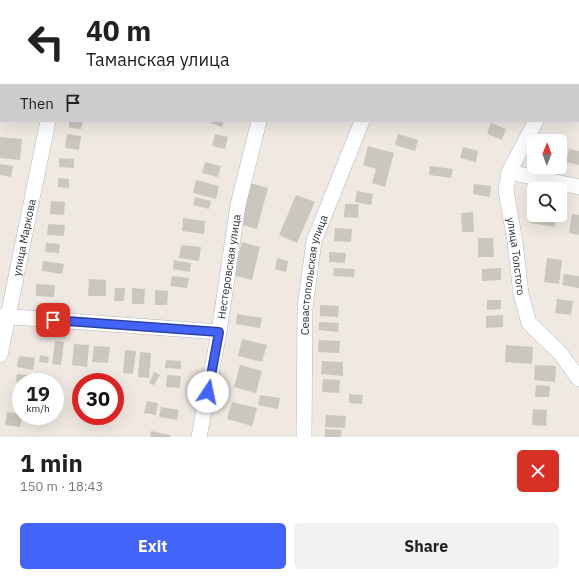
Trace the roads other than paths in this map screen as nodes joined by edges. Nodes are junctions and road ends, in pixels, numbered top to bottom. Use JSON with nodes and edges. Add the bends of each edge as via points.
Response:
{"nodes":[{"id":1,"x":48,"y":122,"type":"edge"},
{"id":2,"x":259,"y":122,"type":"edge"},
{"id":3,"x":362,"y":122,"type":"edge"},
{"id":4,"x":535,"y":122,"type":"edge"},
{"id":5,"x":509,"y":172,"type":"junction"},
{"id":6,"x":579,"y":187,"type":"edge"},
{"id":7,"x":4,"y":316,"type":"edge"},
{"id":8,"x":219,"y":332,"type":"junction"},
{"id":9,"x":0,"y":355,"type":"edge"},
{"id":10,"x":579,"y":379,"type":"edge"},
{"id":11,"x":199,"y":437,"type":"edge"},
{"id":12,"x":304,"y":437,"type":"edge"}],
"edges":[{"from":1,"to":7,"type":"street","name":"улица Маркова"},
{"from":2,"to":8,"type":"street","name":"Нестеровская улица","via":[[238,205]]},
{"from":3,"to":12,"type":"street","name":"Севастопольская улица","via":[[314,241],[305,307]]},
{"from":4,"to":5,"type":"street","name":"улица Толстого"},
{"from":5,"to":6,"type":"street"},
{"from":5,"to":10,"type":"street","name":"улица Толстого","via":[[506,190],[516,242],[521,294],[529,323],[560,353]]},
{"from":7,"to":8,"type":"street"},
{"from":7,"to":9,"type":"street","name":"улица Маркова"},
{"from":8,"to":11,"type":"street","name":"Нестеровская улица"}]}
